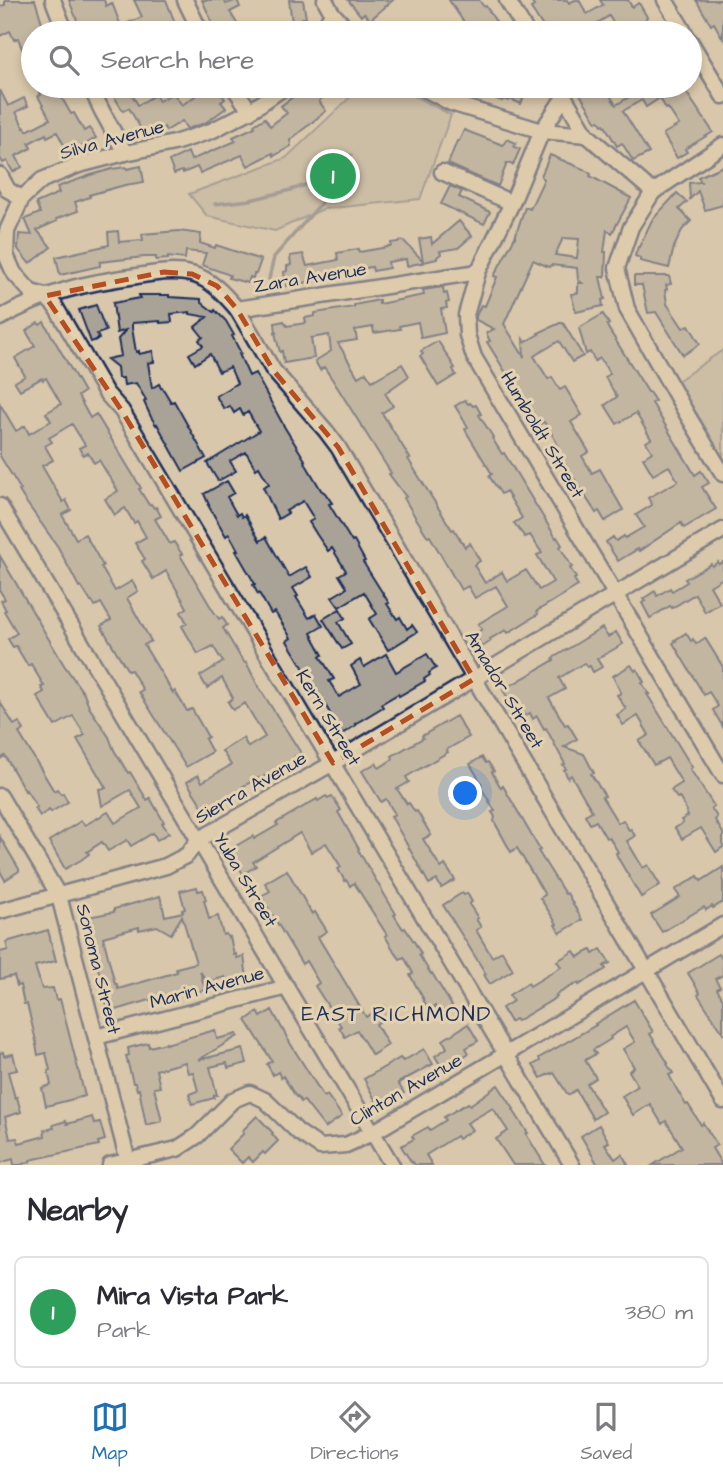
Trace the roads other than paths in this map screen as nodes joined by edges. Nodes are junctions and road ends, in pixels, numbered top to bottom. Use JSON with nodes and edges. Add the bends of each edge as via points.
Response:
{"nodes":[{"id":1,"x":53,"y":0,"type":"edge"},
{"id":2,"x":185,"y":0,"type":"edge"},
{"id":3,"x":507,"y":0,"type":"edge"},
{"id":4,"x":665,"y":0,"type":"edge"},
{"id":5,"x":329,"y":7,"type":"edge"},
{"id":6,"x":60,"y":21,"type":"edge"},
{"id":7,"x":195,"y":21,"type":"edge"},
{"id":8,"x":341,"y":21,"type":"edge"},
{"id":9,"x":520,"y":21,"type":"edge"},
{"id":10,"x":678,"y":21,"type":"edge"},
{"id":11,"x":702,"y":61,"type":"edge"},
{"id":12,"x":723,"y":96,"type":"edge"},
{"id":13,"x":96,"y":98,"type":"edge"},
{"id":14,"x":241,"y":98,"type":"edge"},
{"id":15,"x":268,"y":98,"type":"edge"},
{"id":16,"x":442,"y":98,"type":"edge"},
{"id":17,"x":558,"y":98,"type":"edge"},
{"id":18,"x":565,"y":98,"type":"edge"},
{"id":19,"x":250,"y":111,"type":"junction"},
{"id":20,"x":542,"y":131,"type":"junction"},
{"id":21,"x":587,"y":135,"type":"junction"},
{"id":22,"x":723,"y":145,"type":"edge"},
{"id":23,"x":125,"y":153,"type":"junction"},
{"id":24,"x":442,"y":172,"type":"dead end"},
{"id":25,"x":0,"y":175,"type":"edge"},
{"id":26,"x":653,"y":192,"type":"junction"},
{"id":27,"x":22,"y":198,"type":"junction"},
{"id":28,"x":513,"y":203,"type":"junction"},
{"id":29,"x":478,"y":272,"type":"junction"},
{"id":30,"x":45,"y":296,"type":"junction"},
{"id":31,"x":237,"y":309,"type":"junction"},
{"id":32,"x":0,"y":318,"type":"edge"},
{"id":33,"x":723,"y":474,"type":"edge"},
{"id":34,"x":0,"y":506,"type":"edge"},
{"id":35,"x":723,"y":530,"type":"edge"},
{"id":36,"x":615,"y":595,"type":"junction"},
{"id":37,"x":474,"y":679,"type":"junction"},
{"id":38,"x":333,"y":763,"type":"junction"},
{"id":39,"x":723,"y":775,"type":"edge"},
{"id":40,"x":0,"y":796,"type":"edge"},
{"id":41,"x":198,"y":840,"type":"junction"},
{"id":42,"x":60,"y":896,"type":"junction"},
{"id":43,"x":0,"y":911,"type":"edge"},
{"id":44,"x":723,"y":925,"type":"edge"},
{"id":45,"x":647,"y":970,"type":"junction"},
{"id":46,"x":287,"y":987,"type":"junction"},
{"id":47,"x":96,"y":1037,"type":"junction"},
{"id":48,"x":506,"y":1055,"type":"junction"},
{"id":49,"x":723,"y":1101,"type":"edge"},
{"id":50,"x":372,"y":1133,"type":"junction"},
{"id":51,"x":128,"y":1163,"type":"edge"},
{"id":52,"x":110,"y":1165,"type":"edge"},
{"id":53,"x":392,"y":1165,"type":"edge"},
{"id":54,"x":572,"y":1165,"type":"edge"}],
"edges":[{"from":1,"to":6,"type":"street"},
{"from":2,"to":7,"type":"street"},
{"from":3,"to":9,"type":"street"},
{"from":4,"to":10,"type":"street"},
{"from":5,"to":8,"type":"street"},
{"from":11,"to":12,"type":"street"},
{"from":13,"to":23,"type":"street"},
{"from":14,"to":19,"type":"street"},
{"from":15,"to":19,"type":"street","name":"Silva Avenue"},
{"from":16,"to":20,"type":"street"},
{"from":17,"to":20,"type":"street","name":"Humboldt Street"},
{"from":18,"to":21,"type":"street"},
{"from":19,"to":23,"type":"street","name":"Silva Avenue","via":[[174,144]]},
{"from":20,"to":21,"type":"street"},
{"from":20,"to":28,"type":"street","name":"Humboldt Street"},
{"from":21,"to":26,"type":"street"},
{"from":22,"to":26,"type":"street"},
{"from":23,"to":27,"type":"street","name":"Silva Avenue","via":[[42,180]]},
{"from":24,"to":28,"type":"street"},
{"from":25,"to":27,"type":"street","via":[[8,190]]},
{"from":26,"to":33,"type":"street","via":[[631,227],[617,268],[627,309]]},
{"from":27,"to":30,"type":"street","name":"Silva Avenue","via":[[7,231],[6,255],[31,292]]},
{"from":28,"to":29,"type":"street","name":"Humboldt Street"},
{"from":29,"to":31,"type":"street","name":"Zara Avenue"},
{"from":29,"to":36,"type":"street","name":"Humboldt Street","via":[[466,315],[474,357]]},
{"from":30,"to":31,"type":"street","name":"Zara Avenue","via":[[101,280],[164,272],[192,274],[217,286]]},
{"from":30,"to":32,"type":"street","name":"Zara Avenue"},
{"from":30,"to":38,"type":"street","name":"Kern Street","via":[[122,411]]},
{"from":31,"to":37,"type":"street","name":"Amador Street","via":[[273,370],[338,447]]},
{"from":34,"to":41,"type":"street","name":"Yuba Street"},
{"from":35,"to":36,"type":"street","name":"Sierra Avenue"},
{"from":36,"to":37,"type":"street","name":"Sierra Avenue"},
{"from":36,"to":39,"type":"street","name":"Humboldt Street"},
{"from":37,"to":38,"type":"street","name":"Sierra Avenue"},
{"from":37,"to":45,"type":"street","name":"Amador Street"},
{"from":38,"to":41,"type":"street","name":"Sierra Avenue"},
{"from":38,"to":48,"type":"street","name":"Kern Street"},
{"from":40,"to":42,"type":"street","name":"Sonoma Street"},
{"from":41,"to":42,"type":"street","name":"Sierra Avenue","via":[[187,855],[166,866]]},
{"from":41,"to":46,"type":"street","name":"Yuba Street"},
{"from":42,"to":43,"type":"street","name":"Sierra Avenue"},
{"from":42,"to":47,"type":"street","name":"Sonoma Street"},
{"from":44,"to":45,"type":"street","name":"Clinton Avenue"},
{"from":45,"to":48,"type":"street","name":"Clinton Avenue"},
{"from":45,"to":49,"type":"street","name":"Amador Street"},
{"from":46,"to":47,"type":"street","name":"Marin Avenue"},
{"from":46,"to":50,"type":"street","name":"Yuba Street"},
{"from":47,"to":51,"type":"street","name":"Sonoma Street"},
{"from":48,"to":50,"type":"street","name":"Clinton Avenue"},
{"from":48,"to":54,"type":"street","name":"Kern Street"},
{"from":50,"to":51,"type":"street","name":"Clinton Avenue","via":[[346,1146],[320,1146],[250,1093],[233,1100],[177,1149]]},
{"from":50,"to":53,"type":"street","name":"Yuba Street"},
{"from":51,"to":52,"type":"street","name":"Clinton Avenue"}]}
